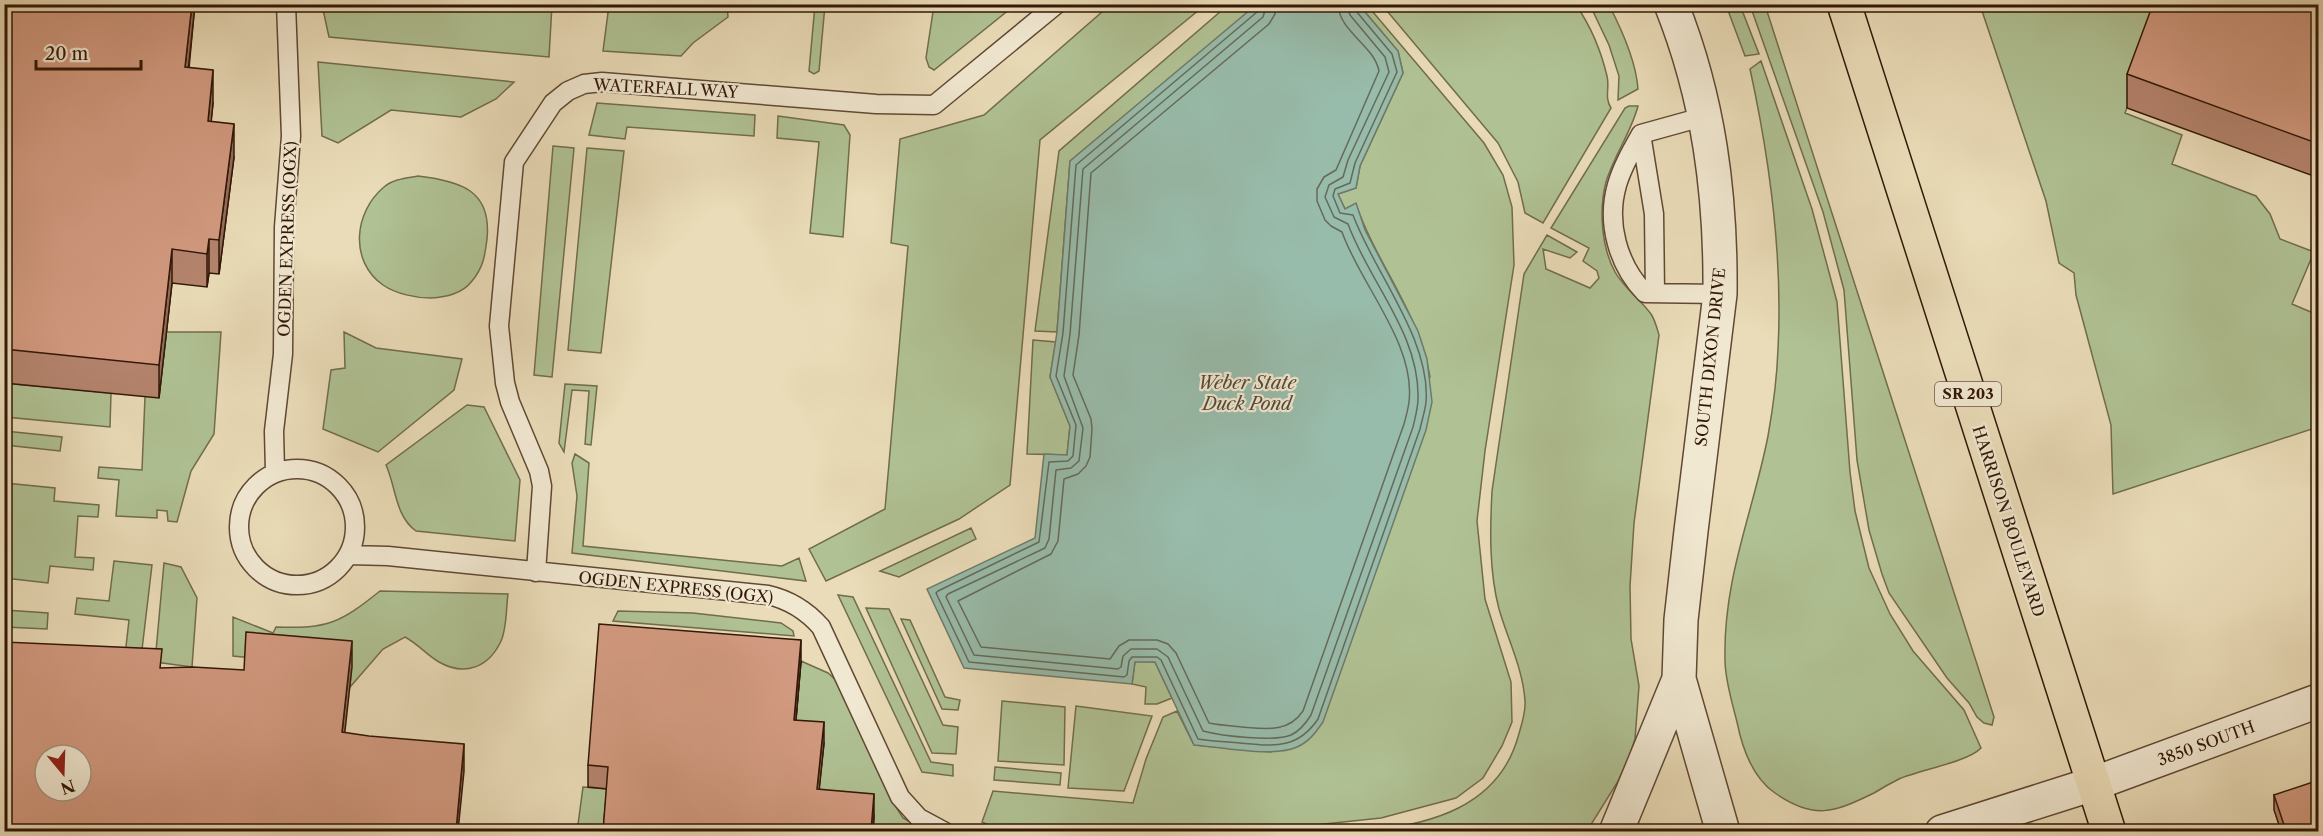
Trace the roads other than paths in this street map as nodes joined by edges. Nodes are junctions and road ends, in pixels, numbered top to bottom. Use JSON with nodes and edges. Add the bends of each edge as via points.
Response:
{"nodes":[{"id":1,"x":286,"y":4,"type":"edge"},
{"id":2,"x":1057,"y":4,"type":"edge"},
{"id":3,"x":1671,"y":4,"type":"edge"},
{"id":4,"x":1844,"y":4,"type":"edge"},
{"id":5,"x":1706,"y":116,"type":"junction"},
{"id":6,"x":1641,"y":134,"type":"junction"},
{"id":7,"x":1655,"y":293,"type":"junction"},
{"id":8,"x":1720,"y":294,"type":"junction"},
{"id":9,"x":275,"y":472,"type":"junction"},
{"id":10,"x":349,"y":555,"type":"junction"},
{"id":11,"x":536,"y":572,"type":"junction"},
{"id":12,"x":1679,"y":680,"type":"junction"},
{"id":13,"x":2319,"y":701,"type":"edge"},
{"id":14,"x":2093,"y":784,"type":"junction"},
{"id":15,"x":945,"y":831,"type":"edge"},
{"id":16,"x":1616,"y":831,"type":"edge"},
{"id":17,"x":1723,"y":831,"type":"edge"},
{"id":18,"x":1942,"y":831,"type":"edge"},
{"id":19,"x":2109,"y":831,"type":"edge"}],
"edges":[{"from":1,"to":9,"type":"lane","name":"OGDEN EXPRESS (OGX)","via":[[291,145],[284,227],[283,354],[274,431]]},
{"from":2,"to":11,"type":"lane","name":"WATERFALL WAY","via":[[934,105],[876,104],[602,82],[568,91],[553,104],[514,162],[499,326],[510,402],[542,486]]},
{"from":3,"to":5,"type":"street","name":"SOUTH DIXON DRIVE"},
{"from":4,"to":14,"type":"main road","name":"HARRISON BOULEVARD","number":"SR 203"},
{"from":5,"to":6,"type":"lane"},
{"from":5,"to":8,"type":"street","name":"SOUTH DIXON DRIVE","via":[[1719,216]]},
{"from":6,"to":7,"type":"lane","via":[[1654,214]]},
{"from":6,"to":7,"type":"lane","via":[[1617,187],[1614,219],[1624,264],[1645,293]]},
{"from":7,"to":8,"type":"lane"},
{"from":8,"to":12,"type":"street","name":"SOUTH DIXON DRIVE","via":[[1681,620]]},
{"from":9,"to":10,"type":"lane","via":[[306,469],[328,478],[345,494],[355,524]]},
{"from":9,"to":10,"type":"lane","via":[[249,493],[238,523],[239,539],[254,567],[281,583],[312,584],[327,577]]},
{"from":10,"to":11,"type":"lane","name":"OGDEN EXPRESS (OGX)"},
{"from":11,"to":15,"type":"lane","name":"OGDEN EXPRESS (OGX)","via":[[768,594],[800,608],[812,617],[827,639],[900,797],[919,818]]},
{"from":12,"to":16,"type":"street","name":"SOUTH DIXON DRIVE"},
{"from":12,"to":17,"type":"street","name":"SOUTH DIXON DRIVE"},
{"from":13,"to":14,"type":"street","name":"3850 SOUTH"},
{"from":14,"to":18,"type":"street","name":"3850 SOUTH"},
{"from":14,"to":19,"type":"main road","name":"HARRISON BOULEVARD","number":"SR 203"}]}
